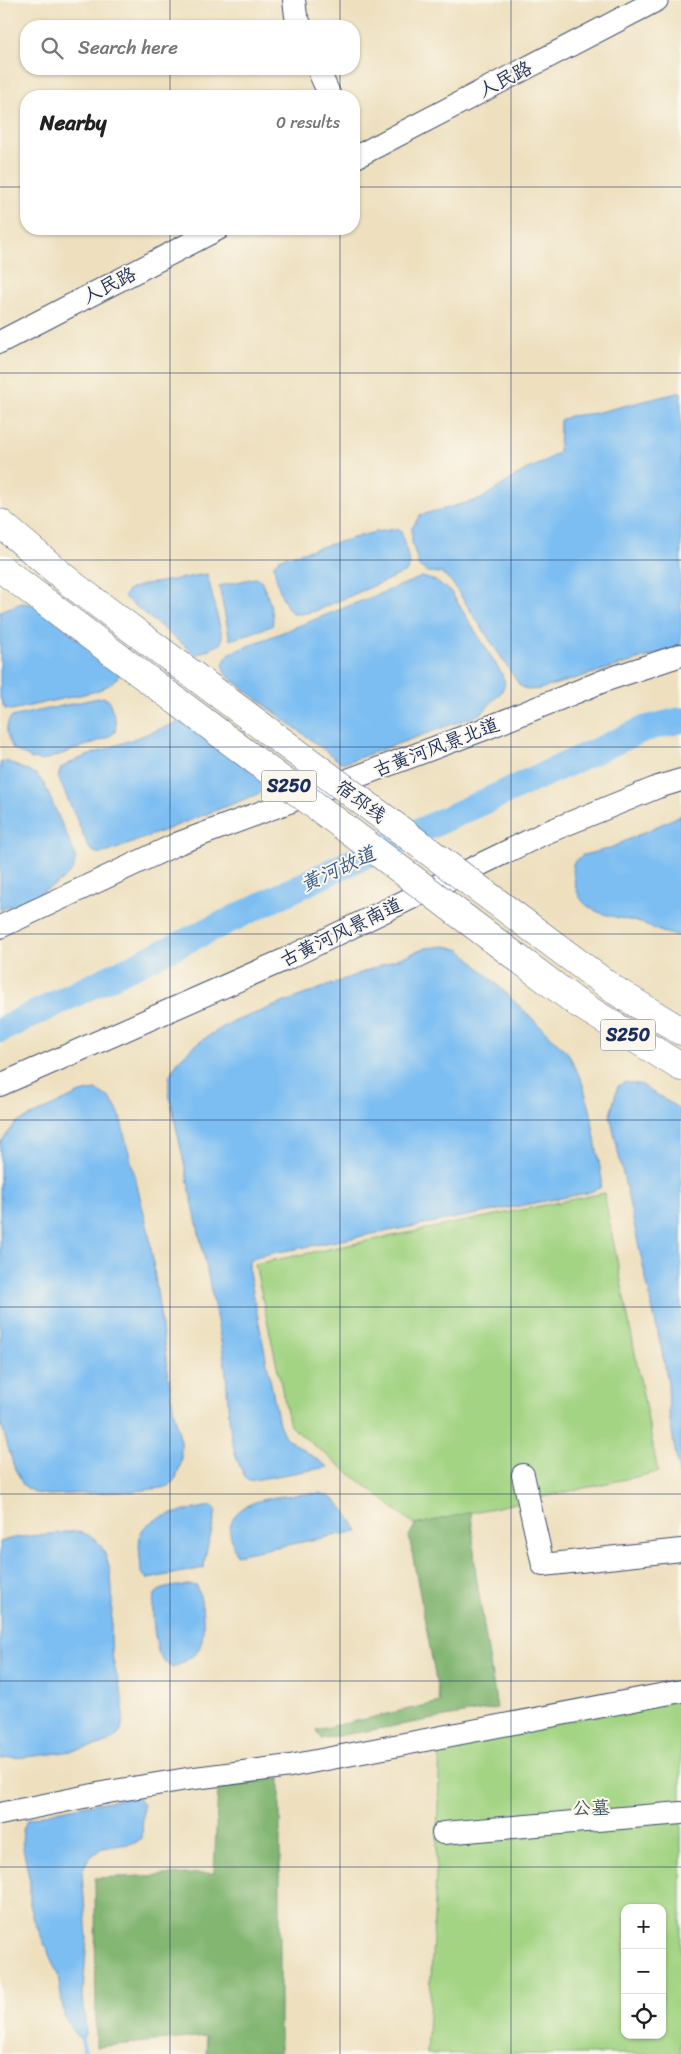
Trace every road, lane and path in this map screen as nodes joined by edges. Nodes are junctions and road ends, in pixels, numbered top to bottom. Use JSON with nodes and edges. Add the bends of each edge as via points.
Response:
{"nodes":[{"id":1,"x":294,"y":0,"type":"edge"},
{"id":2,"x":657,"y":0,"type":"edge"},
{"id":3,"x":298,"y":20,"type":"edge"},
{"id":4,"x":321,"y":75,"type":"edge"},
{"id":5,"x":327,"y":90,"type":"edge"},
{"id":6,"x":360,"y":153,"type":"edge"},
{"id":7,"x":206,"y":235,"type":"edge"},
{"id":8,"x":0,"y":342,"type":"edge"},
{"id":9,"x":0,"y":523,"type":"edge"},
{"id":10,"x":2,"y":569,"type":"edge"},
{"id":11,"x":681,"y":655,"type":"edge"},
{"id":12,"x":681,"y":780,"type":"edge"},
{"id":13,"x":0,"y":927,"type":"edge"},
{"id":14,"x":681,"y":1031,"type":"edge"},
{"id":15,"x":681,"y":1067,"type":"edge"},
{"id":16,"x":0,"y":1085,"type":"edge"},
{"id":17,"x":522,"y":1475,"type":"dead end"},
{"id":18,"x":681,"y":1550,"type":"edge"},
{"id":19,"x":681,"y":1691,"type":"edge"},
{"id":20,"x":681,"y":1813,"type":"edge"},
{"id":21,"x":0,"y":1814,"type":"edge"},
{"id":22,"x":443,"y":1834,"type":"dead end"}],
"edges":[{"from":1,"to":3,"type":"street"},
{"from":2,"to":6,"type":"street","name":"人民路"},
{"from":4,"to":5,"type":"street"},
{"from":7,"to":8,"type":"street","name":"人民路"},
{"from":9,"to":14,"type":"main road","name":"宿邳线","number":"S250","bridge":true,"via":[[73,586],[613,989]]},
{"from":10,"to":15,"type":"main road","name":"宿邳线","number":"S250","bridge":true,"via":[[576,1002]]},
{"from":11,"to":13,"type":"street","name":"古黄河风景北道","via":[[606,680],[179,843]]},
{"from":12,"to":16,"type":"street","name":"古黄河风景南道","via":[[544,833],[284,960]]},
{"from":17,"to":18,"type":"street","via":[[543,1566]]},
{"from":19,"to":21,"type":"street","via":[[290,1766],[108,1792]]},
{"from":20,"to":22,"type":"street"}]}
